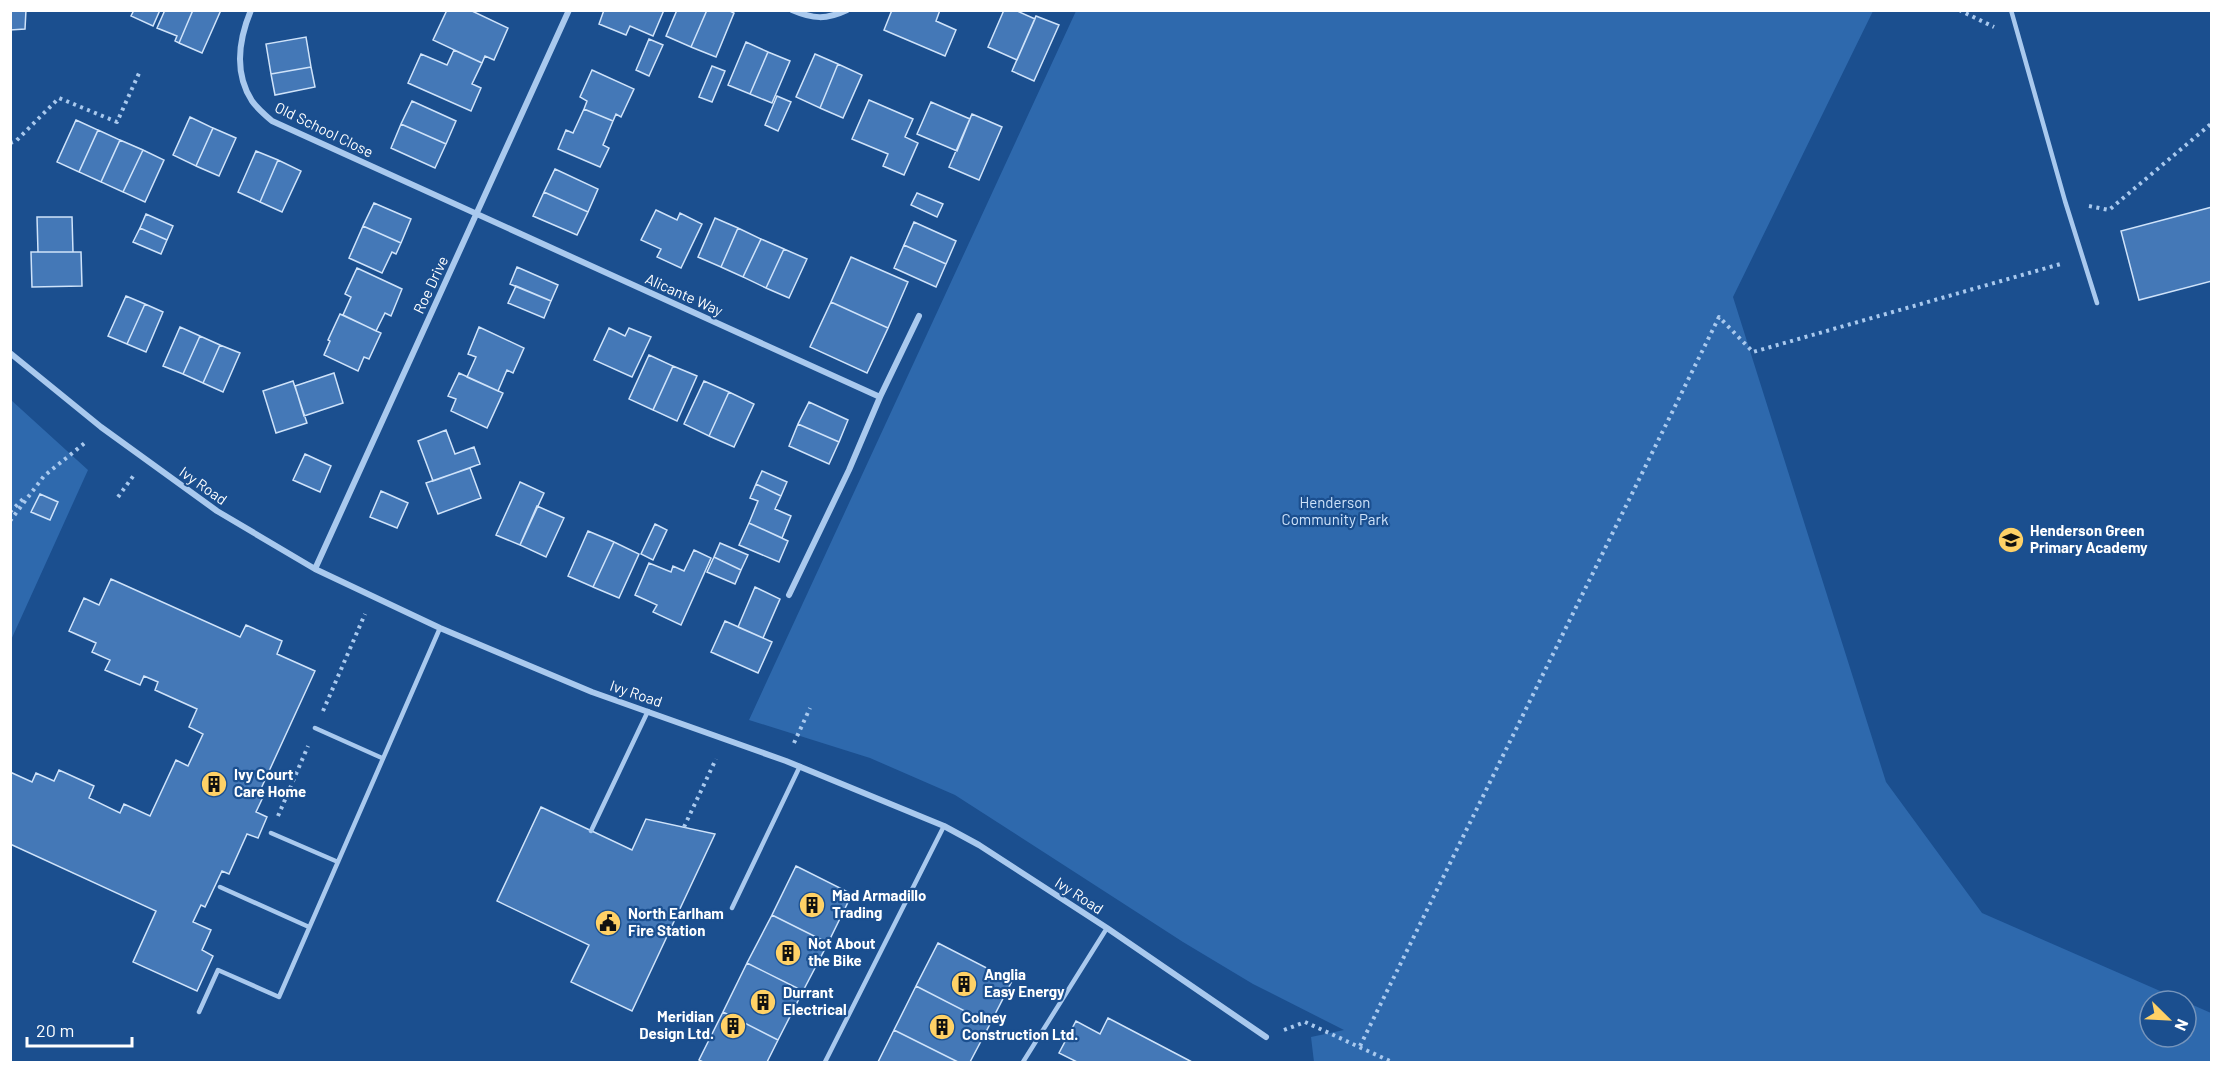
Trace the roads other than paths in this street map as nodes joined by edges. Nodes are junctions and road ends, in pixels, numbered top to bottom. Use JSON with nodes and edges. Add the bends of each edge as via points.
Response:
{"nodes":[{"id":1,"x":251,"y":10,"type":"edge"},
{"id":2,"x":569,"y":10,"type":"edge"},
{"id":3,"x":792,"y":10,"type":"edge"},
{"id":4,"x":847,"y":10,"type":"edge"},
{"id":5,"x":2011,"y":10,"type":"edge"},
{"id":6,"x":477,"y":214,"type":"junction"},
{"id":7,"x":2097,"y":303,"type":"dead end"},
{"id":8,"x":919,"y":316,"type":"dead end"},
{"id":9,"x":10,"y":353,"type":"edge"},
{"id":10,"x":880,"y":397,"type":"junction"},
{"id":11,"x":315,"y":570,"type":"junction"},
{"id":12,"x":789,"y":594,"type":"dead end"},
{"id":13,"x":440,"y":628,"type":"junction"},
{"id":14,"x":648,"y":711,"type":"junction"},
{"id":15,"x":315,"y":728,"type":"dead end"},
{"id":16,"x":382,"y":758,"type":"junction"},
{"id":17,"x":800,"y":766,"type":"junction"},
{"id":18,"x":944,"y":826,"type":"junction"},
{"id":19,"x":591,"y":831,"type":"dead end"},
{"id":20,"x":270,"y":833,"type":"dead end"},
{"id":21,"x":338,"y":862,"type":"junction"},
{"id":22,"x":220,"y":888,"type":"dead end"},
{"id":23,"x":732,"y":908,"type":"dead end"},
{"id":24,"x":309,"y":927,"type":"junction"},
{"id":25,"x":1107,"y":928,"type":"junction"},
{"id":26,"x":199,"y":1012,"type":"dead end"},
{"id":27,"x":1266,"y":1037,"type":"road end"},
{"id":28,"x":825,"y":1062,"type":"edge"},
{"id":29,"x":1023,"y":1062,"type":"edge"}],
"edges":[{"from":1,"to":6,"type":"street","name":"Old School Close","via":[[239,51],[241,77],[252,101],[272,121]]},
{"from":2,"to":6,"type":"street","name":"Roe Drive"},
{"from":3,"to":4,"type":"street","via":[[811,18],[835,16]]},
{"from":5,"to":7,"type":"lane"},
{"from":6,"to":10,"type":"street","name":"Alicante Way"},
{"from":6,"to":11,"type":"street","name":"Roe Drive"},
{"from":8,"to":10,"type":"street"},
{"from":9,"to":11,"type":"street","name":"Ivy Road","via":[[101,427],[217,511]]},
{"from":10,"to":12,"type":"street"},
{"from":11,"to":13,"type":"street","name":"Ivy Road"},
{"from":13,"to":14,"type":"street","name":"Ivy Road","via":[[592,692]]},
{"from":13,"to":16,"type":"lane"},
{"from":14,"to":17,"type":"street","name":"Ivy Road"},
{"from":14,"to":19,"type":"lane"},
{"from":15,"to":16,"type":"lane"},
{"from":16,"to":21,"type":"lane"},
{"from":17,"to":18,"type":"street","name":"Ivy Road"},
{"from":17,"to":23,"type":"lane"},
{"from":18,"to":25,"type":"street","name":"Ivy Road"},
{"from":18,"to":28,"type":"lane"},
{"from":20,"to":21,"type":"lane"},
{"from":21,"to":24,"type":"lane"},
{"from":22,"to":24,"type":"lane"},
{"from":24,"to":26,"type":"lane","via":[[279,998],[218,970]]},
{"from":25,"to":27,"type":"street","name":"Ivy Road"},
{"from":25,"to":29,"type":"lane"}]}
